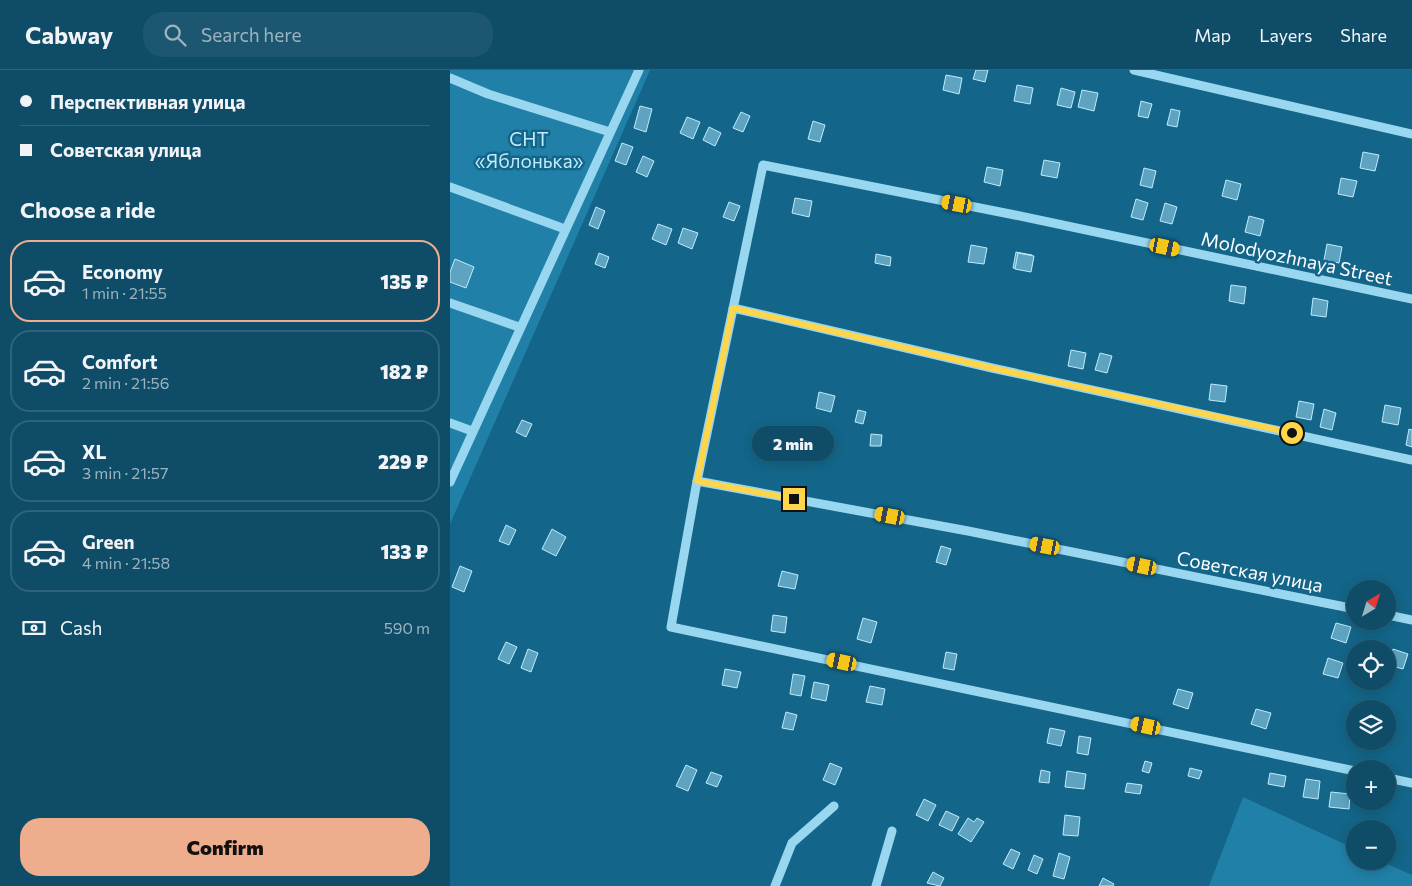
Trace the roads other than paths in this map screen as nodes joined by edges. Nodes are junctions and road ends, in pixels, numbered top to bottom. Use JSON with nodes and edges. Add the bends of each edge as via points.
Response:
{"nodes":[{"id":1,"x":639,"y":70,"type":"edge"},
{"id":2,"x":1134,"y":70,"type":"edge"},
{"id":3,"x":450,"y":78,"type":"edge"},
{"id":4,"x":610,"y":132,"type":"junction"},
{"id":5,"x":1412,"y":134,"type":"edge"},
{"id":6,"x":450,"y":187,"type":"edge"},
{"id":7,"x":565,"y":229,"type":"junction"},
{"id":8,"x":1412,"y":299,"type":"edge"},
{"id":9,"x":450,"y":303,"type":"edge"},
{"id":10,"x":733,"y":308,"type":"junction"},
{"id":11,"x":519,"y":327,"type":"junction"},
{"id":12,"x":450,"y":423,"type":"edge"},
{"id":13,"x":472,"y":431,"type":"junction"},
{"id":14,"x":1412,"y":460,"type":"edge"},
{"id":15,"x":697,"y":481,"type":"junction"},
{"id":16,"x":450,"y":482,"type":"edge"},
{"id":17,"x":1346,"y":607,"type":"edge"},
{"id":18,"x":1396,"y":617,"type":"edge"},
{"id":19,"x":1412,"y":620,"type":"edge"},
{"id":20,"x":1346,"y":768,"type":"edge"},
{"id":21,"x":1396,"y":780,"type":"edge"},
{"id":22,"x":1412,"y":783,"type":"edge"},
{"id":23,"x":834,"y":806,"type":"dead end"},
{"id":24,"x":892,"y":832,"type":"dead end"},
{"id":25,"x":775,"y":886,"type":"edge"},
{"id":26,"x":876,"y":886,"type":"edge"}],
"edges":[{"from":1,"to":4,"type":"street"},
{"from":2,"to":5,"type":"street"},
{"from":3,"to":4,"type":"street","via":[[488,94]]},
{"from":4,"to":7,"type":"street"},
{"from":6,"to":7,"type":"street"},
{"from":7,"to":11,"type":"street"},
{"from":8,"to":10,"type":"street","name":"Molodyozhnaya Street","via":[[763,165]]},
{"from":9,"to":11,"type":"street"},
{"from":10,"to":14,"type":"street"},
{"from":10,"to":15,"type":"street"},
{"from":11,"to":13,"type":"street"},
{"from":12,"to":13,"type":"street"},
{"from":13,"to":16,"type":"street"},
{"from":15,"to":17,"type":"street","name":"Советская улица","via":[[968,531]]},
{"from":15,"to":20,"type":"street","via":[[671,627]]},
{"from":18,"to":19,"type":"street"},
{"from":21,"to":22,"type":"street"},
{"from":23,"to":25,"type":"street","via":[[792,843]]},
{"from":24,"to":26,"type":"street"}]}
